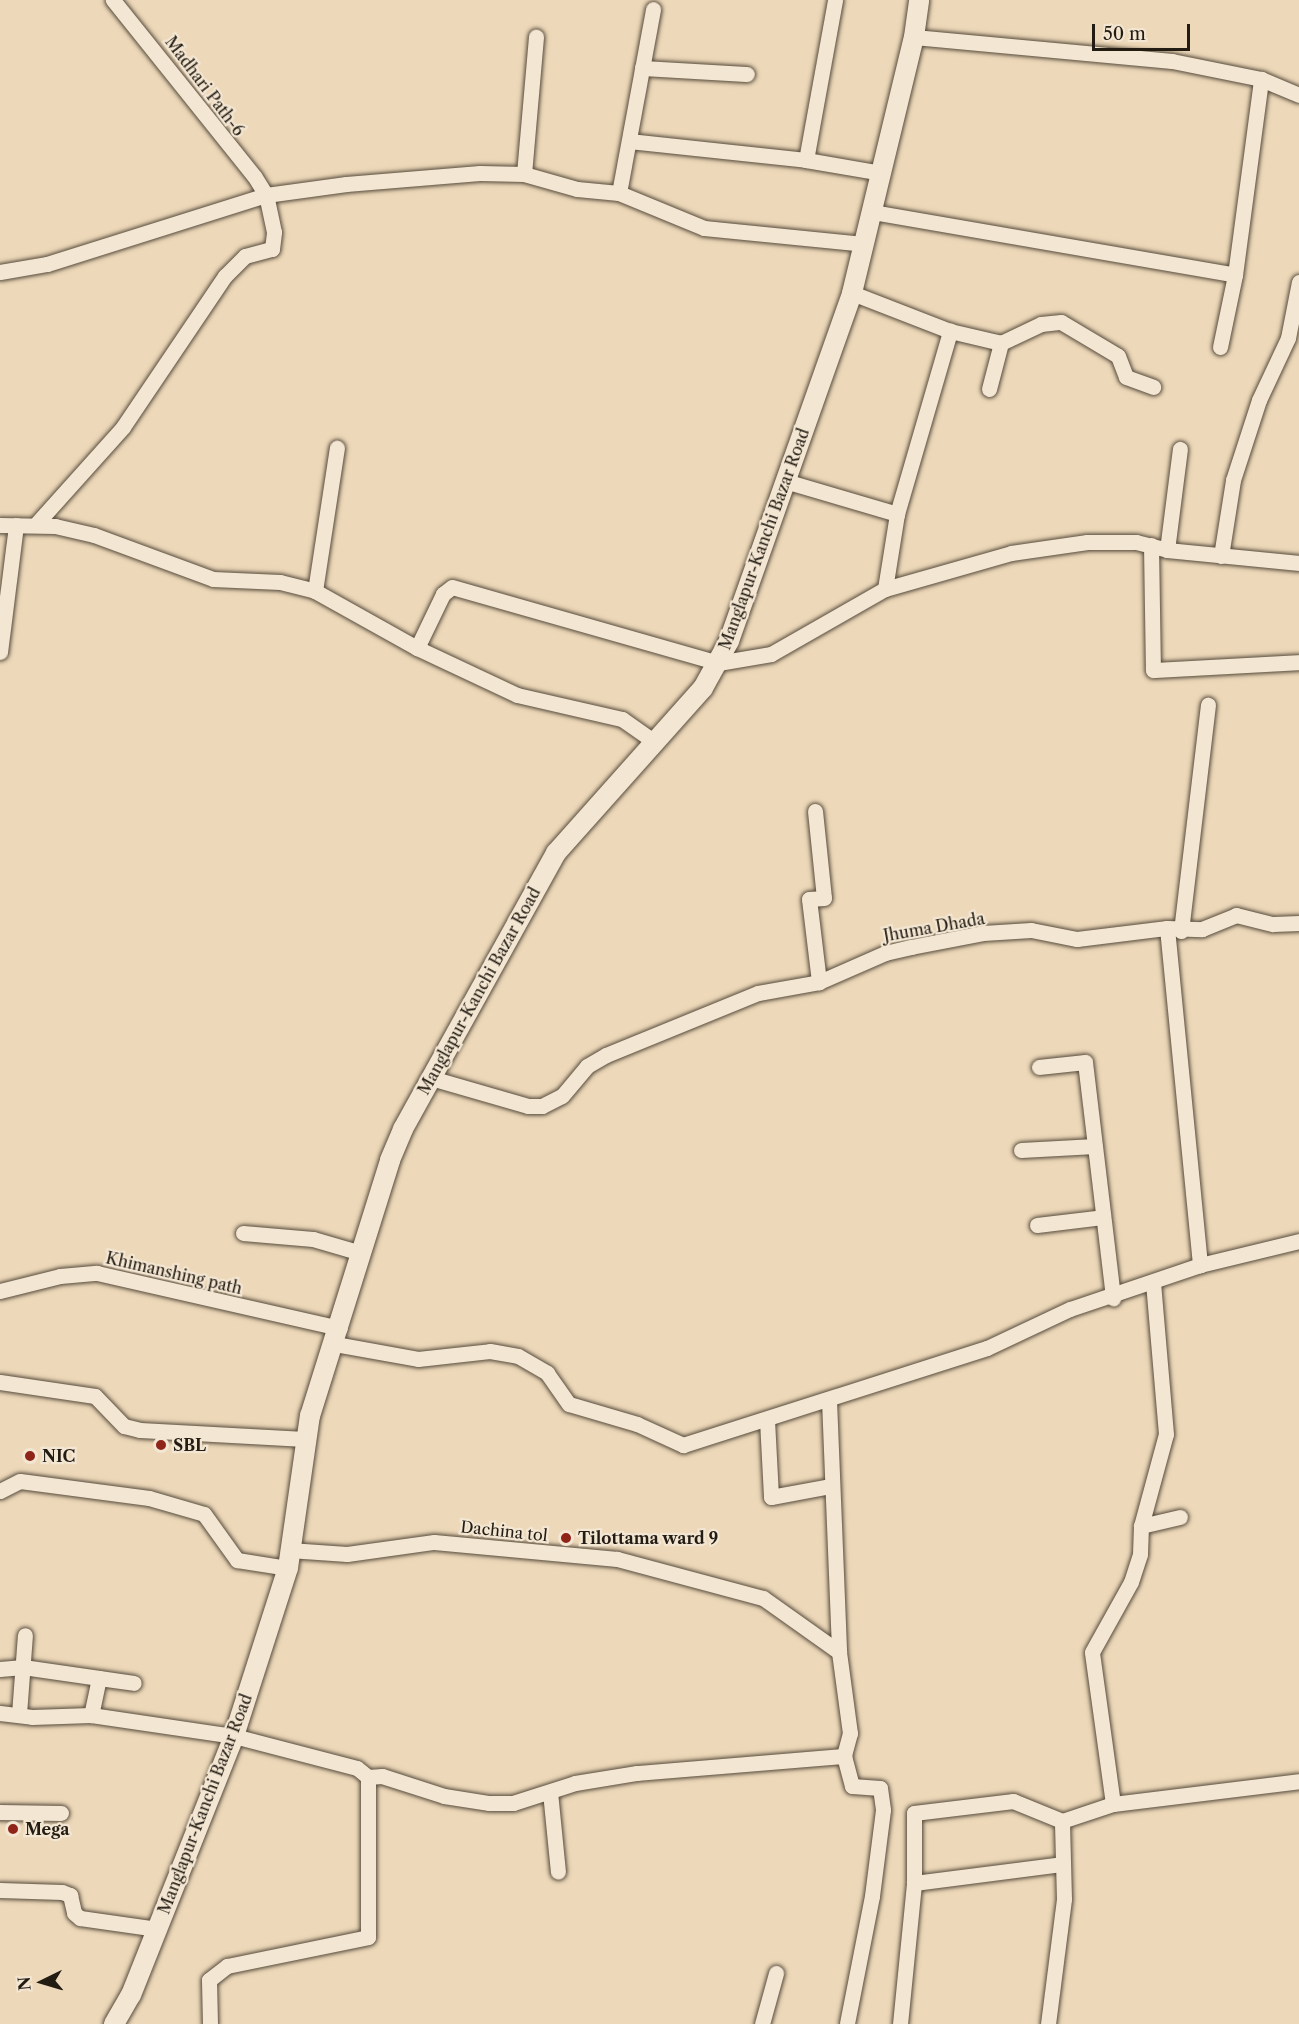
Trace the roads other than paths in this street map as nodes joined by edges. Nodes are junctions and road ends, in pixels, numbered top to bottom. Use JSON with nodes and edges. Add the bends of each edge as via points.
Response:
{"nodes":[{"id":1,"x":113,"y":0,"type":"edge"},
{"id":2,"x":835,"y":0,"type":"edge"},
{"id":3,"x":920,"y":0,"type":"edge"},
{"id":4,"x":653,"y":9,"type":"dead end"},
{"id":5,"x":914,"y":37,"type":"junction"},
{"id":6,"x":536,"y":38,"type":"dead end"},
{"id":7,"x":642,"y":68,"type":"junction"},
{"id":8,"x":747,"y":74,"type":"dead end"},
{"id":9,"x":1261,"y":79,"type":"junction"},
{"id":10,"x":1299,"y":95,"type":"edge"},
{"id":11,"x":629,"y":141,"type":"junction"},
{"id":12,"x":806,"y":160,"type":"junction"},
{"id":13,"x":881,"y":173,"type":"junction"},
{"id":14,"x":524,"y":174,"type":"junction"},
{"id":15,"x":619,"y":193,"type":"junction"},
{"id":16,"x":266,"y":195,"type":"junction"},
{"id":17,"x":872,"y":212,"type":"junction"},
{"id":18,"x":863,"y":244,"type":"junction"},
{"id":19,"x":0,"y":272,"type":"edge"},
{"id":20,"x":1235,"y":274,"type":"junction"},
{"id":21,"x":1299,"y":282,"type":"edge"},
{"id":22,"x":852,"y":293,"type":"junction"},
{"id":23,"x":950,"y":331,"type":"junction"},
{"id":24,"x":1001,"y":343,"type":"junction"},
{"id":25,"x":1220,"y":347,"type":"dead end"},
{"id":26,"x":1153,"y":387,"type":"dead end"},
{"id":27,"x":989,"y":389,"type":"dead end"},
{"id":28,"x":337,"y":448,"type":"dead end"},
{"id":29,"x":1180,"y":448,"type":"dead end"},
{"id":30,"x":785,"y":481,"type":"junction"},
{"id":31,"x":897,"y":514,"type":"junction"},
{"id":32,"x":37,"y":523,"type":"junction"},
{"id":33,"x":8,"y":525,"type":"edge"},
{"id":34,"x":1151,"y":545,"type":"junction"},
{"id":35,"x":1167,"y":550,"type":"junction"},
{"id":36,"x":1221,"y":556,"type":"junction"},
{"id":37,"x":1299,"y":562,"type":"edge"},
{"id":38,"x":885,"y":589,"type":"junction"},
{"id":39,"x":315,"y":591,"type":"junction"},
{"id":40,"x":417,"y":648,"type":"junction"},
{"id":41,"x":0,"y":652,"type":"edge"},
{"id":42,"x":1299,"y":662,"type":"edge"},
{"id":43,"x":718,"y":663,"type":"junction"},
{"id":44,"x":1208,"y":705,"type":"dead end"},
{"id":45,"x":653,"y":741,"type":"junction"},
{"id":46,"x":815,"y":811,"type":"dead end"},
{"id":47,"x":1299,"y":923,"type":"edge"},
{"id":48,"x":1174,"y":930,"type":"junction"},
{"id":49,"x":819,"y":982,"type":"junction"},
{"id":50,"x":1039,"y":1067,"type":"dead end"},
{"id":51,"x":431,"y":1078,"type":"junction"},
{"id":52,"x":1095,"y":1146,"type":"junction"},
{"id":53,"x":1021,"y":1150,"type":"dead end"},
{"id":54,"x":1103,"y":1217,"type":"junction"},
{"id":55,"x":1037,"y":1226,"type":"dead end"},
{"id":56,"x":243,"y":1233,"type":"dead end"},
{"id":57,"x":1299,"y":1241,"type":"edge"},
{"id":58,"x":361,"y":1253,"type":"junction"},
{"id":59,"x":1200,"y":1265,"type":"junction"},
{"id":60,"x":1153,"y":1283,"type":"junction"},
{"id":61,"x":0,"y":1291,"type":"edge"},
{"id":62,"x":1113,"y":1298,"type":"junction"},
{"id":63,"x":337,"y":1336,"type":"junction"},
{"id":64,"x":0,"y":1382,"type":"edge"},
{"id":65,"x":829,"y":1400,"type":"junction"},
{"id":66,"x":767,"y":1420,"type":"junction"},
{"id":67,"x":305,"y":1439,"type":"junction"},
{"id":68,"x":831,"y":1486,"type":"junction"},
{"id":69,"x":0,"y":1491,"type":"edge"},
{"id":70,"x":1180,"y":1517,"type":"dead end"},
{"id":71,"x":1141,"y":1526,"type":"junction"},
{"id":72,"x":288,"y":1559,"type":"junction"},
{"id":73,"x":25,"y":1635,"type":"dead end"},
{"id":74,"x":838,"y":1652,"type":"junction"},
{"id":75,"x":23,"y":1667,"type":"junction"},
{"id":76,"x":0,"y":1669,"type":"edge"},
{"id":77,"x":99,"y":1678,"type":"junction"},
{"id":78,"x":134,"y":1683,"type":"dead end"},
{"id":79,"x":0,"y":1713,"type":"edge"},
{"id":80,"x":19,"y":1714,"type":"junction"},
{"id":81,"x":91,"y":1715,"type":"junction"},
{"id":82,"x":234,"y":1736,"type":"junction"},
{"id":83,"x":844,"y":1756,"type":"junction"},
{"id":84,"x":368,"y":1777,"type":"junction"},
{"id":85,"x":1299,"y":1781,"type":"edge"},
{"id":86,"x":549,"y":1792,"type":"junction"},
{"id":87,"x":1113,"y":1804,"type":"junction"},
{"id":88,"x":0,"y":1812,"type":"edge"},
{"id":89,"x":61,"y":1813,"type":"dead end"},
{"id":90,"x":1062,"y":1821,"type":"junction"},
{"id":91,"x":1062,"y":1864,"type":"junction"},
{"id":92,"x":558,"y":1872,"type":"dead end"},
{"id":93,"x":914,"y":1883,"type":"junction"},
{"id":94,"x":0,"y":1890,"type":"edge"},
{"id":95,"x":157,"y":1929,"type":"junction"},
{"id":96,"x":776,"y":1972,"type":"dead end"},
{"id":97,"x":114,"y":2024,"type":"edge"},
{"id":98,"x":210,"y":2024,"type":"edge"},
{"id":99,"x":762,"y":2024,"type":"edge"},
{"id":100,"x":847,"y":2024,"type":"edge"},
{"id":101,"x":900,"y":2024,"type":"edge"},
{"id":102,"x":1048,"y":2024,"type":"edge"}],
"edges":[{"from":1,"to":16,"type":"street","name":"Madhari Path-6"},
{"from":2,"to":12,"type":"street"},
{"from":3,"to":5,"type":"street","name":"Manglapur-Kanchi Bazar Road"},
{"from":4,"to":7,"type":"street"},
{"from":5,"to":9,"type":"street","via":[[1172,61]]},
{"from":5,"to":13,"type":"street","name":"Manglapur-Kanchi Bazar Road"},
{"from":6,"to":14,"type":"street"},
{"from":7,"to":8,"type":"street"},
{"from":7,"to":11,"type":"street"},
{"from":9,"to":10,"type":"street"},
{"from":9,"to":20,"type":"street"},
{"from":11,"to":12,"type":"street"},
{"from":11,"to":15,"type":"street"},
{"from":12,"to":13,"type":"street"},
{"from":13,"to":17,"type":"street","name":"Manglapur-Kanchi Bazar Road"},
{"from":14,"to":15,"type":"street","via":[[577,189]]},
{"from":14,"to":16,"type":"street","via":[[480,173]]},
{"from":15,"to":18,"type":"street","via":[[704,228]]},
{"from":16,"to":19,"type":"street","via":[[47,264]]},
{"from":16,"to":32,"type":"street","via":[[274,232],[272,249],[245,256],[225,276],[123,427]]},
{"from":17,"to":18,"type":"street","name":"Manglapur-Kanchi Bazar Road"},
{"from":17,"to":20,"type":"street"},
{"from":18,"to":22,"type":"street","name":"Manglapur-Kanchi Bazar Road"},
{"from":20,"to":25,"type":"street"},
{"from":21,"to":36,"type":"street","via":[[1288,338],[1259,400],[1233,480]]},
{"from":22,"to":23,"type":"street"},
{"from":22,"to":30,"type":"street","name":"Manglapur-Kanchi Bazar Road"},
{"from":23,"to":24,"type":"street"},
{"from":23,"to":31,"type":"street"},
{"from":24,"to":26,"type":"street","via":[[1041,324],[1060,322],[1118,356],[1126,377]]},
{"from":24,"to":27,"type":"street"},
{"from":28,"to":39,"type":"street"},
{"from":29,"to":35,"type":"street"},
{"from":30,"to":31,"type":"street"},
{"from":30,"to":43,"type":"street","name":"Manglapur-Kanchi Bazar Road"},
{"from":31,"to":38,"type":"street"},
{"from":32,"to":33,"type":"street"},
{"from":32,"to":39,"type":"street","via":[[94,535],[213,579],[280,582]]},
{"from":33,"to":41,"type":"street"},
{"from":34,"to":35,"type":"street"},
{"from":34,"to":38,"type":"street","via":[[1087,542],[1040,548]]},
{"from":34,"to":42,"type":"street","via":[[1153,670]]},
{"from":35,"to":36,"type":"street"},
{"from":36,"to":37,"type":"street"},
{"from":38,"to":43,"type":"street","via":[[771,654]]},
{"from":39,"to":40,"type":"street"},
{"from":40,"to":43,"type":"street","via":[[443,594],[452,587]]},
{"from":40,"to":45,"type":"street","via":[[517,694],[622,719]]},
{"from":43,"to":45,"type":"street","name":"Manglapur-Kanchi Bazar Road","via":[[703,688]]},
{"from":44,"to":48,"type":"street"},
{"from":45,"to":51,"type":"street","name":"Manglapur-Kanchi Bazar Road","via":[[556,853]]},
{"from":46,"to":49,"type":"street","via":[[824,898],[809,899]]},
{"from":47,"to":48,"type":"street","name":"Jhuma Dhada","via":[[1273,924],[1236,915],[1202,929]]},
{"from":48,"to":49,"type":"street","name":"Jhuma Dhada","via":[[1077,939],[1031,930],[983,933],[885,953]]},
{"from":48,"to":59,"type":"street"},
{"from":49,"to":51,"type":"street","name":"Jhuma Dhada","via":[[758,993],[606,1055],[587,1066],[562,1096],[542,1106],[528,1106]]},
{"from":50,"to":52,"type":"street","via":[[1084,1062]]},
{"from":51,"to":58,"type":"street","name":"Manglapur-Kanchi Bazar Road","via":[[390,1160]]},
{"from":52,"to":53,"type":"street"},
{"from":52,"to":54,"type":"street"},
{"from":54,"to":55,"type":"street"},
{"from":54,"to":62,"type":"street"},
{"from":56,"to":58,"type":"street","via":[[313,1239]]},
{"from":57,"to":59,"type":"street","name":"Khimanshing path"},
{"from":58,"to":63,"type":"street","name":"Manglapur-Kanchi Bazar Road"},
{"from":59,"to":60,"type":"street","name":"Khimanshing path"},
{"from":60,"to":62,"type":"street","name":"Khimanshing path"},
{"from":60,"to":71,"type":"street","via":[[1166,1434]]},
{"from":61,"to":63,"type":"street","name":"Khimanshing path","via":[[60,1276],[98,1273]]},
{"from":62,"to":65,"type":"street","name":"Khimanshing path","via":[[1070,1309],[987,1348]]},
{"from":63,"to":66,"type":"street","name":"Khimanshing path","via":[[418,1359],[490,1351],[518,1356],[547,1373],[569,1404],[637,1424],[683,1445]]},
{"from":63,"to":67,"type":"street","name":"Manglapur-Kanchi Bazar Road"},
{"from":64,"to":67,"type":"street","via":[[95,1396],[124,1426],[140,1430]]},
{"from":65,"to":66,"type":"street","name":"Khimanshing path"},
{"from":65,"to":68,"type":"street"},
{"from":66,"to":68,"type":"street","via":[[771,1497]]},
{"from":67,"to":72,"type":"street","name":"Manglapur-Kanchi Bazar Road"},
{"from":68,"to":74,"type":"street"},
{"from":69,"to":72,"type":"street","name":"Dachina tol","via":[[20,1481],[150,1497],[204,1514],[237,1560]]},
{"from":70,"to":71,"type":"street"},
{"from":71,"to":87,"type":"street","via":[[1140,1554],[1131,1582],[1092,1652]]},
{"from":72,"to":74,"type":"street","name":"Dachina tol","via":[[434,1542],[617,1559],[763,1598]]},
{"from":72,"to":82,"type":"street","name":"Manglapur-Kanchi Bazar Road"},
{"from":73,"to":75,"type":"street"},
{"from":74,"to":83,"type":"street","via":[[850,1733]]},
{"from":75,"to":76,"type":"street"},
{"from":75,"to":77,"type":"street"},
{"from":75,"to":80,"type":"street"},
{"from":77,"to":78,"type":"street"},
{"from":77,"to":81,"type":"street"},
{"from":79,"to":80,"type":"street"},
{"from":80,"to":81,"type":"street"},
{"from":81,"to":82,"type":"street"},
{"from":82,"to":84,"type":"street","via":[[357,1768]]},
{"from":82,"to":95,"type":"street","name":"Manglapur-Kanchi Bazar Road"},
{"from":83,"to":86,"type":"street","via":[[637,1773],[576,1783]]},
{"from":83,"to":100,"type":"street","via":[[852,1786],[880,1788],[883,1810],[872,1896]]},
{"from":84,"to":86,"type":"street","via":[[382,1776],[444,1796],[489,1803],[513,1803]]},
{"from":84,"to":98,"type":"street","via":[[368,1937],[227,1966],[209,1980]]},
{"from":85,"to":87,"type":"street"},
{"from":86,"to":92,"type":"street"},
{"from":87,"to":90,"type":"street"},
{"from":88,"to":89,"type":"street"},
{"from":90,"to":91,"type":"street"},
{"from":90,"to":93,"type":"street","via":[[1013,1801],[914,1813]]},
{"from":91,"to":93,"type":"street"},
{"from":91,"to":102,"type":"street","via":[[1064,1899]]},
{"from":93,"to":101,"type":"street"},
{"from":94,"to":95,"type":"street","via":[[62,1892],[70,1895],[74,1913],[80,1918]]},
{"from":95,"to":97,"type":"street","name":"Manglapur-Kanchi Bazar Road","via":[[131,1995]]},
{"from":96,"to":99,"type":"street"}]}
